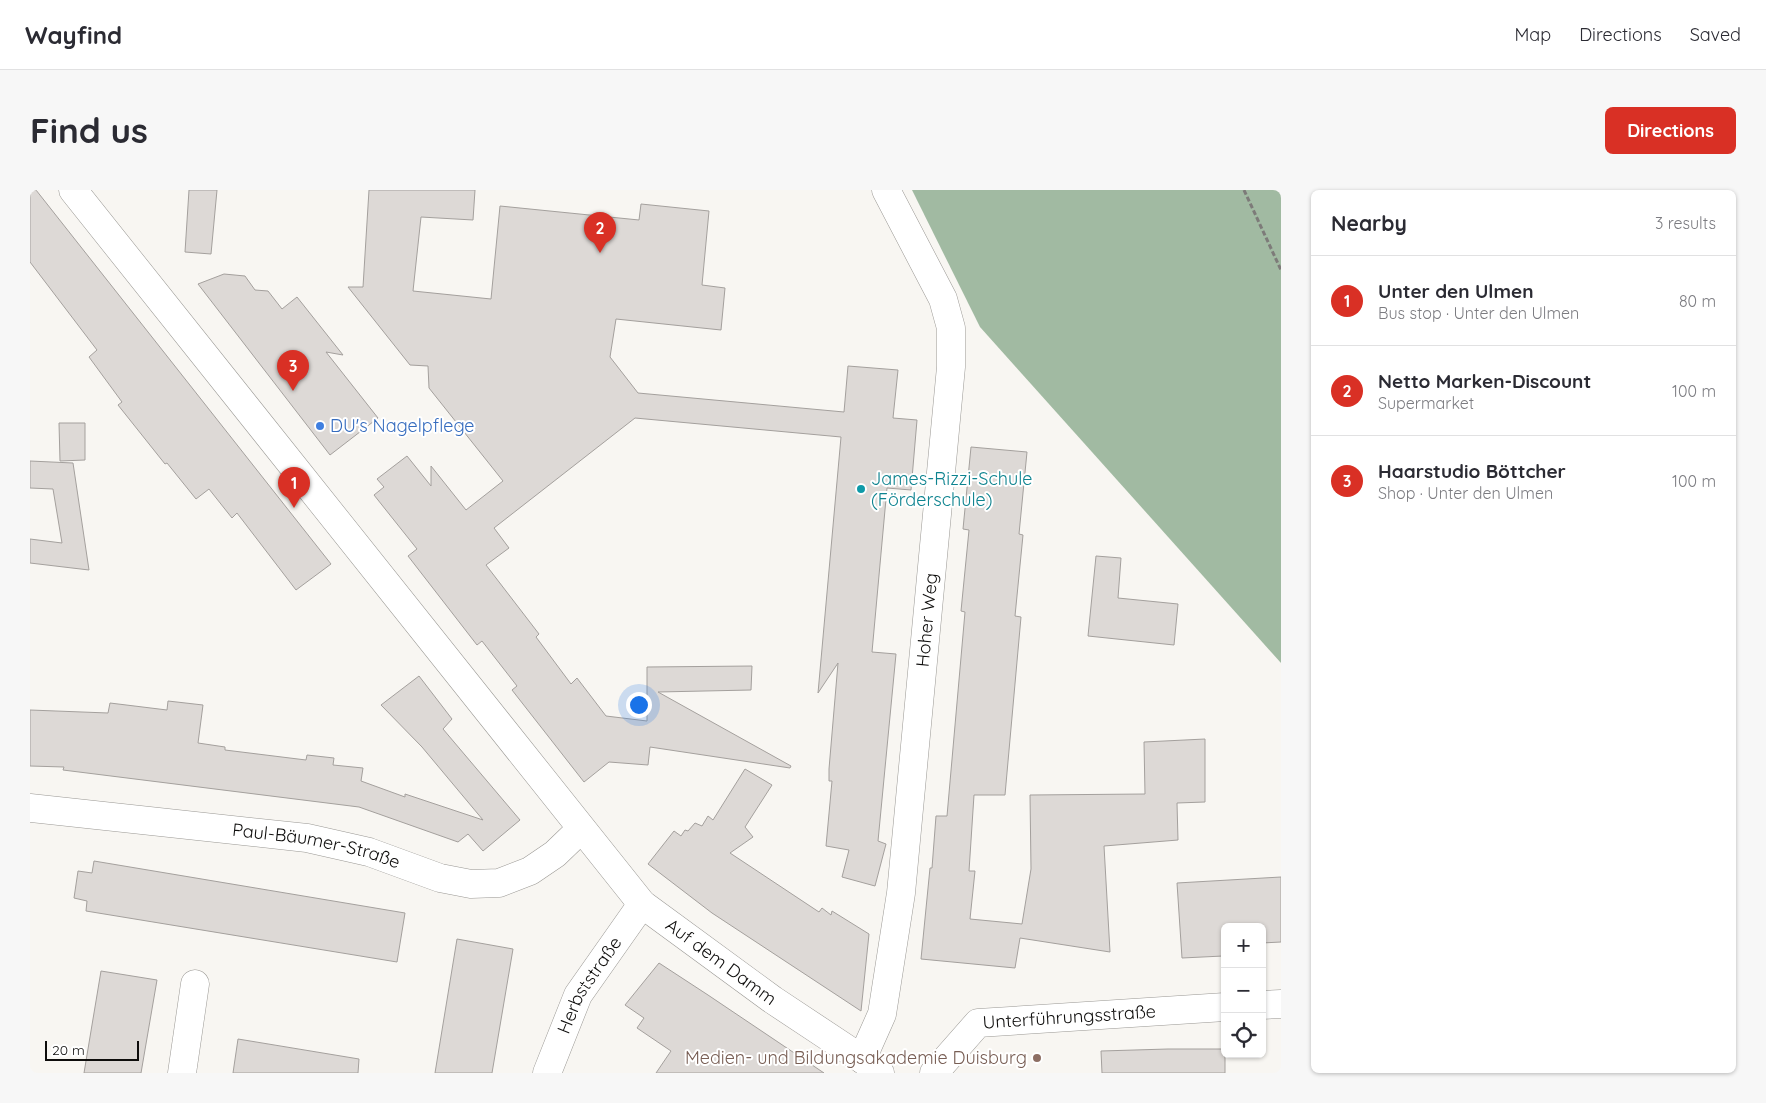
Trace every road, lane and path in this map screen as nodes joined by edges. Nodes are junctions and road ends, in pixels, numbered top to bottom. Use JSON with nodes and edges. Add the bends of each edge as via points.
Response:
{"nodes":[{"id":1,"x":73,"y":190,"type":"edge"},
{"id":2,"x":886,"y":190,"type":"edge"},
{"id":3,"x":1244,"y":190,"type":"edge"},
{"id":4,"x":1281,"y":270,"type":"edge"},
{"id":5,"x":30,"y":808,"type":"edge"},
{"id":6,"x":582,"y":829,"type":"junction"},
{"id":7,"x":642,"y":904,"type":"junction"},
{"id":8,"x":195,"y":984,"type":"dead end"},
{"id":9,"x":1281,"y":1004,"type":"edge"},
{"id":10,"x":1266,"y":1005,"type":"edge"},
{"id":11,"x":1221,"y":1007,"type":"edge"},
{"id":12,"x":871,"y":1066,"type":"edge"},
{"id":13,"x":182,"y":1073,"type":"edge"},
{"id":14,"x":547,"y":1073,"type":"edge"},
{"id":15,"x":934,"y":1073,"type":"edge"}],
"edges":[{"from":1,"to":6,"type":"street","name":"Auf dem Damm"},
{"from":2,"to":12,"type":"street","name":"Hoher Weg","via":[[943,299],[951,328],[951,367],[901,893]]},
{"from":3,"to":4,"type":"path"},
{"from":5,"to":6,"type":"street","name":"Paul-Bäumer-Straße","via":[[307,838],[369,852],[440,878],[471,884],[500,883],[530,871]]},
{"from":6,"to":7,"type":"street","name":"Auf dem Damm"},
{"from":7,"to":12,"type":"street","name":"Auf dem Damm","via":[[772,1000]]},
{"from":7,"to":14,"type":"street","name":"Herbststraße","via":[[578,995]]},
{"from":8,"to":13,"type":"street"},
{"from":9,"to":10,"type":"street"},
{"from":11,"to":15,"type":"street","name":"Unterführungsstraße","via":[[978,1023]]}]}
